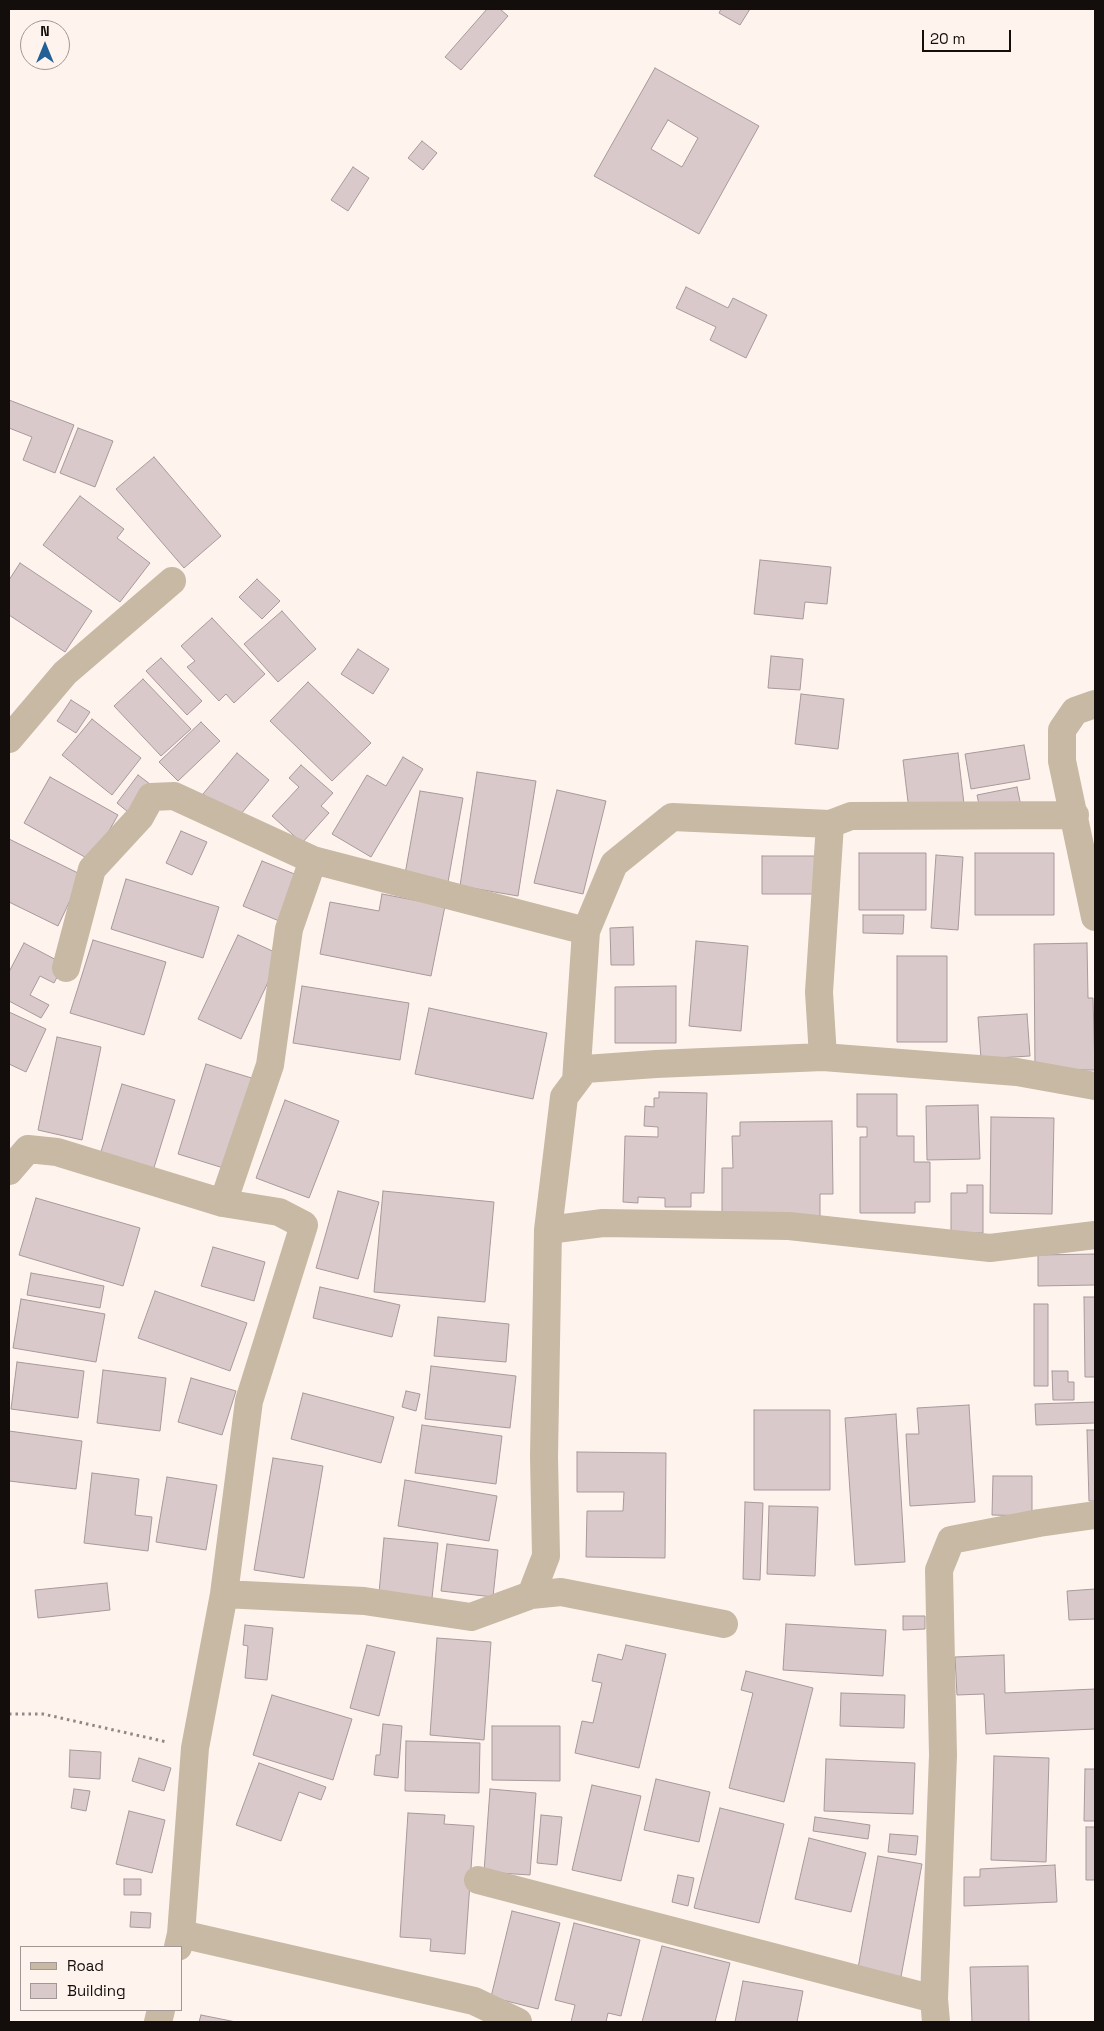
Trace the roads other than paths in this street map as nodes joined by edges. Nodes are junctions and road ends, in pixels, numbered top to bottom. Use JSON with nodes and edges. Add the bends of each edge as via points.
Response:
{"nodes":[{"id":1,"x":172,"y":581,"type":"dead end"},
{"id":2,"x":1095,"y":704,"type":"edge"},
{"id":3,"x":9,"y":738,"type":"edge"},
{"id":4,"x":1075,"y":815,"type":"junction"},
{"id":5,"x":830,"y":824,"type":"junction"},
{"id":6,"x":313,"y":860,"type":"junction"},
{"id":7,"x":1095,"y":917,"type":"edge"},
{"id":8,"x":586,"y":931,"type":"junction"},
{"id":9,"x":66,"y":968,"type":"dead end"},
{"id":10,"x":822,"y":1057,"type":"junction"},
{"id":11,"x":576,"y":1081,"type":"junction"},
{"id":12,"x":1095,"y":1086,"type":"edge"},
{"id":13,"x":9,"y":1171,"type":"edge"},
{"id":14,"x":223,"y":1203,"type":"junction"},
{"id":15,"x":548,"y":1230,"type":"junction"},
{"id":16,"x":1095,"y":1235,"type":"edge"},
{"id":17,"x":1095,"y":1515,"type":"edge"},
{"id":18,"x":224,"y":1594,"type":"junction"},
{"id":19,"x":531,"y":1595,"type":"junction"},
{"id":20,"x":724,"y":1624,"type":"dead end"},
{"id":21,"x":478,"y":1880,"type":"dead end"},
{"id":22,"x":180,"y":1941,"type":"edge"},
{"id":23,"x":935,"y":2011,"type":"edge"},
{"id":24,"x":518,"y":2022,"type":"edge"}],
"edges":[{"from":1,"to":3,"type":"street","via":[[65,673]]},
{"from":2,"to":4,"type":"street","via":[[1075,711],[1062,730],[1062,761]]},
{"from":4,"to":5,"type":"street","via":[[851,816]]},
{"from":4,"to":7,"type":"street"},
{"from":5,"to":8,"type":"street","via":[[672,817],[614,864]]},
{"from":5,"to":10,"type":"street","via":[[819,992]]},
{"from":6,"to":8,"type":"street"},
{"from":6,"to":9,"type":"street","via":[[174,796],[151,798],[140,817],[92,869]]},
{"from":6,"to":14,"type":"street","via":[[289,929],[270,1065]]},
{"from":8,"to":11,"type":"street"},
{"from":10,"to":11,"type":"street","via":[[585,1069]]},
{"from":10,"to":12,"type":"street","via":[[1017,1072]]},
{"from":11,"to":15,"type":"street","via":[[564,1097]]},
{"from":13,"to":14,"type":"street","via":[[28,1149],[56,1152]]},
{"from":14,"to":18,"type":"street","via":[[279,1212],[304,1225],[249,1400]]},
{"from":15,"to":16,"type":"street","via":[[603,1223],[789,1226],[990,1248]]},
{"from":15,"to":19,"type":"street","via":[[544,1457],[546,1556]]},
{"from":17,"to":23,"type":"street","via":[[951,1540],[939,1570],[943,1755]]},
{"from":18,"to":19,"type":"street","via":[[364,1601],[471,1617]]},
{"from":18,"to":22,"type":"street","via":[[195,1748]]},
{"from":19,"to":20,"type":"street","via":[[560,1592]]},
{"from":21,"to":23,"type":"street"},
{"from":22,"to":24,"type":"street","via":[[474,2001]]}]}
